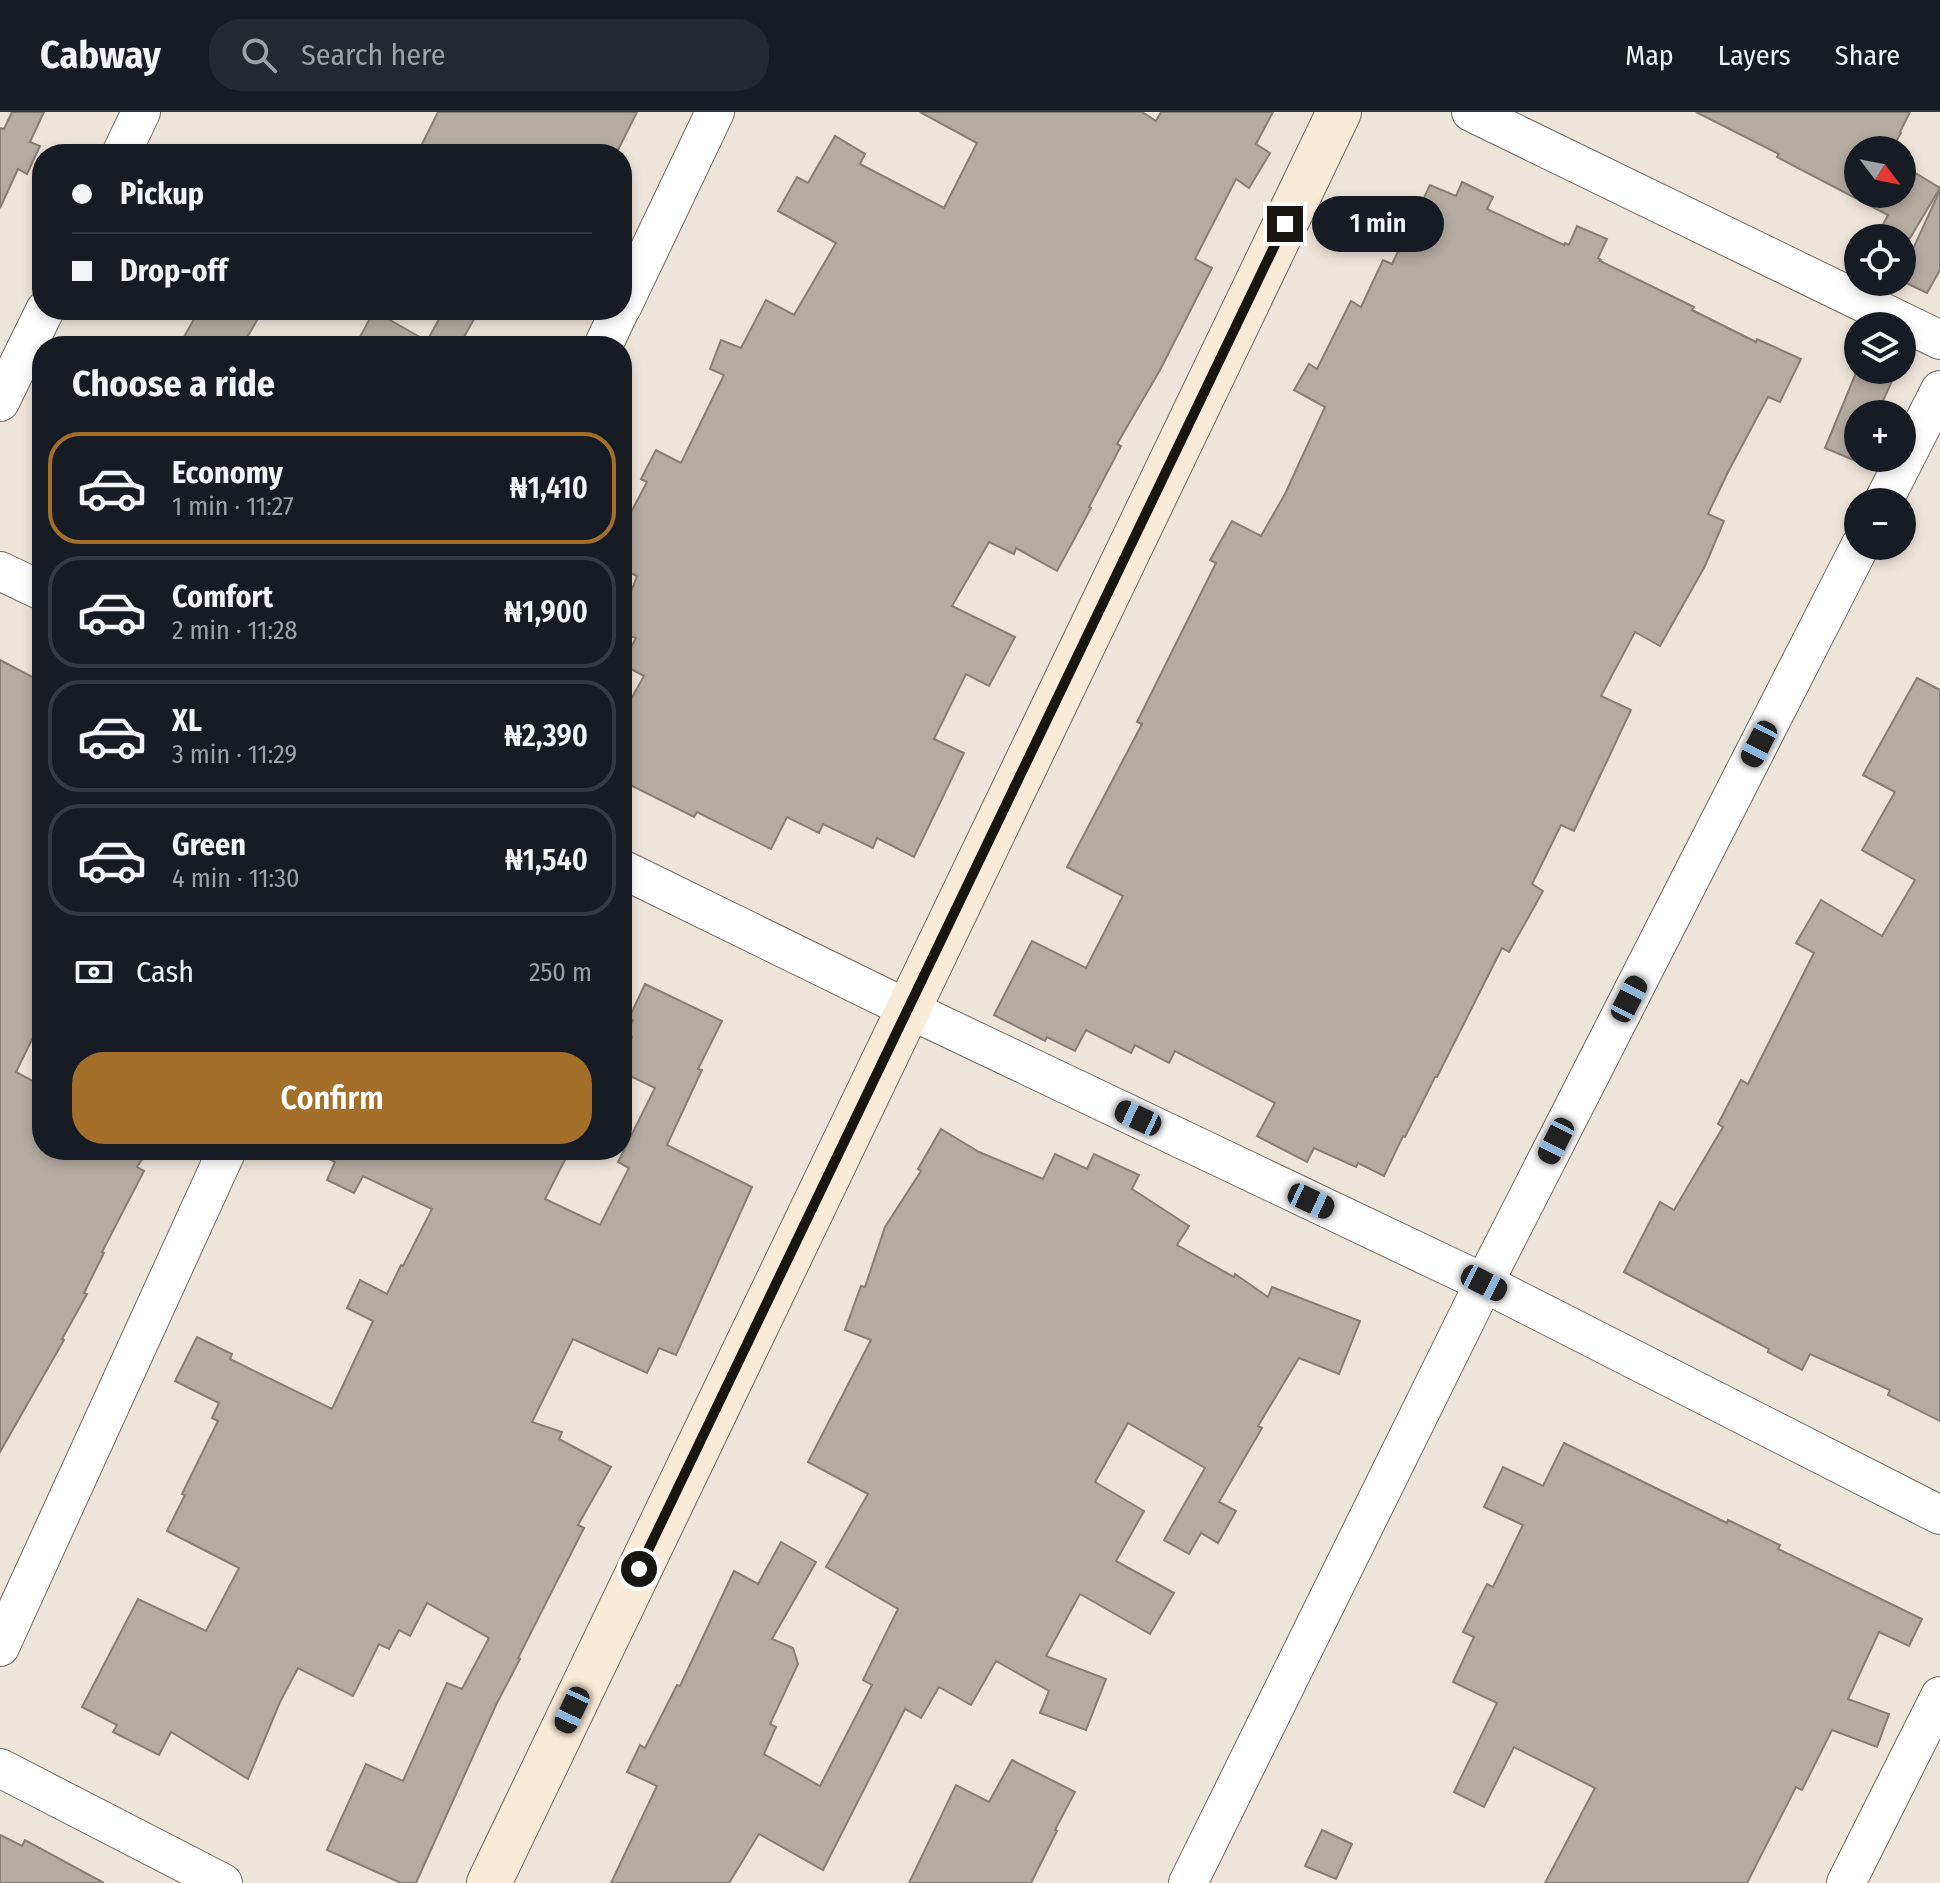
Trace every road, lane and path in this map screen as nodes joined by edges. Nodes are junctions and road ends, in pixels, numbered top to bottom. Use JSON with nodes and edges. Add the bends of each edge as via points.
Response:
{"nodes":[{"id":1,"x":141,"y":112,"type":"edge"},
{"id":2,"x":715,"y":112,"type":"edge"},
{"id":3,"x":1339,"y":112,"type":"edge"},
{"id":4,"x":1471,"y":112,"type":"edge"},
{"id":5,"x":126,"y":144,"type":"edge"},
{"id":6,"x":632,"y":285,"type":"edge"},
{"id":7,"x":32,"y":337,"type":"edge"},
{"id":8,"x":1940,"y":340,"type":"edge"},
{"id":9,"x":1940,"y":390,"type":"edge"},
{"id":10,"x":0,"y":402,"type":"edge"},
{"id":11,"x":1890,"y":488,"type":"edge"},
{"id":12,"x":1853,"y":560,"type":"edge"},
{"id":13,"x":0,"y":571,"type":"edge"},
{"id":14,"x":32,"y":586,"type":"edge"},
{"id":15,"x":632,"y":874,"type":"edge"},
{"id":16,"x":908,"y":1009,"type":"junction"},
{"id":17,"x":222,"y":1160,"type":"edge"},
{"id":18,"x":1484,"y":1283,"type":"junction"},
{"id":19,"x":1940,"y":1515,"type":"edge"},
{"id":20,"x":0,"y":1647,"type":"edge"},
{"id":21,"x":1940,"y":1696,"type":"edge"},
{"id":22,"x":0,"y":1768,"type":"edge"},
{"id":23,"x":223,"y":1883,"type":"edge"},
{"id":24,"x":489,"y":1883,"type":"edge"},
{"id":25,"x":1188,"y":1883,"type":"edge"},
{"id":26,"x":1846,"y":1883,"type":"edge"}],
"edges":[{"from":1,"to":5,"type":"street"},
{"from":2,"to":6,"type":"street"},
{"from":3,"to":16,"type":"main road"},
{"from":4,"to":8,"type":"street"},
{"from":7,"to":10,"type":"street"},
{"from":9,"to":11,"type":"street"},
{"from":12,"to":18,"type":"street"},
{"from":13,"to":14,"type":"street"},
{"from":15,"to":16,"type":"street"},
{"from":16,"to":18,"type":"street"},
{"from":16,"to":24,"type":"main road"},
{"from":17,"to":20,"type":"street"},
{"from":18,"to":19,"type":"street"},
{"from":18,"to":25,"type":"street"},
{"from":21,"to":26,"type":"street"},
{"from":22,"to":23,"type":"street"}]}
